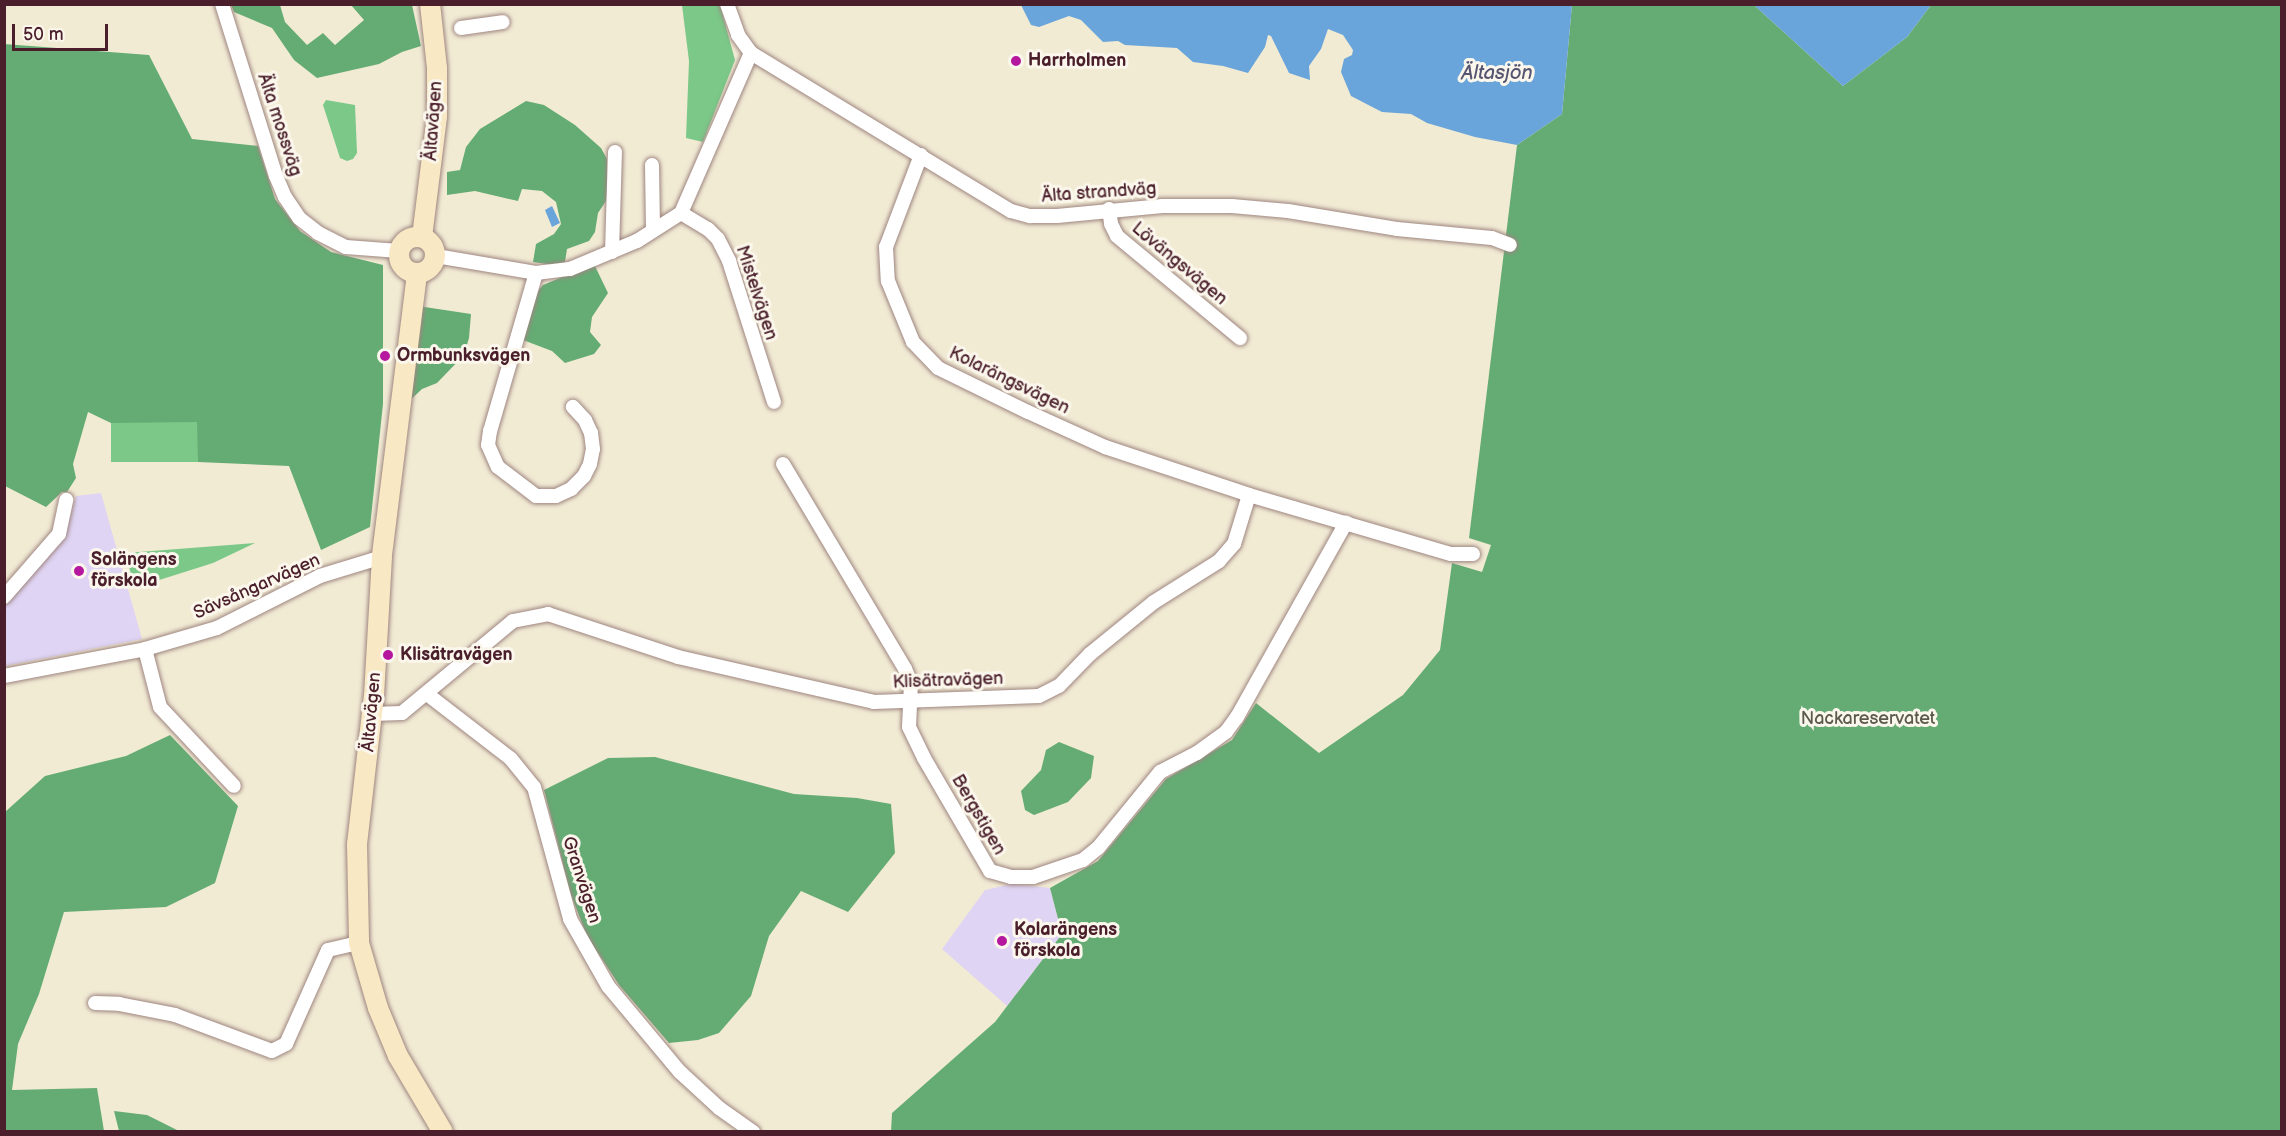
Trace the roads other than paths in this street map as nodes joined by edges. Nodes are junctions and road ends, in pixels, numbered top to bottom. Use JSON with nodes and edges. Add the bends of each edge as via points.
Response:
{"nodes":[{"id":1,"x":222,"y":4,"type":"edge"},
{"id":2,"x":430,"y":4,"type":"edge"},
{"id":3,"x":727,"y":4,"type":"edge"},
{"id":4,"x":502,"y":22,"type":"dead end"},
{"id":5,"x":461,"y":28,"type":"dead end"},
{"id":6,"x":752,"y":52,"type":"junction"},
{"id":7,"x":615,"y":152,"type":"dead end"},
{"id":8,"x":921,"y":155,"type":"junction"},
{"id":9,"x":652,"y":165,"type":"dead end"},
{"id":10,"x":1109,"y":209,"type":"junction"},
{"id":11,"x":681,"y":213,"type":"junction"},
{"id":12,"x":653,"y":230,"type":"junction"},
{"id":13,"x":422,"y":237,"type":"junction"},
{"id":14,"x":1510,"y":245,"type":"dead end"},
{"id":15,"x":399,"y":251,"type":"junction"},
{"id":16,"x":612,"y":252,"type":"junction"},
{"id":17,"x":436,"y":256,"type":"junction"},
{"id":18,"x":536,"y":273,"type":"junction"},
{"id":19,"x":417,"y":274,"type":"junction"},
{"id":20,"x":1240,"y":338,"type":"dead end"},
{"id":21,"x":774,"y":402,"type":"dead end"},
{"id":22,"x":573,"y":407,"type":"dead end"},
{"id":23,"x":783,"y":464,"type":"dead end"},
{"id":24,"x":1249,"y":495,"type":"junction"},
{"id":25,"x":66,"y":500,"type":"dead end"},
{"id":26,"x":1346,"y":523,"type":"junction"},
{"id":27,"x":1473,"y":554,"type":"dead end"},
{"id":28,"x":382,"y":556,"type":"junction"},
{"id":29,"x":4,"y":597,"type":"edge"},
{"id":30,"x":145,"y":649,"type":"junction"},
{"id":31,"x":4,"y":676,"type":"edge"},
{"id":32,"x":427,"y":694,"type":"junction"},
{"id":33,"x":909,"y":700,"type":"junction"},
{"id":34,"x":372,"y":714,"type":"junction"},
{"id":35,"x":234,"y":786,"type":"dead end"},
{"id":36,"x":359,"y":943,"type":"junction"},
{"id":37,"x":95,"y":1003,"type":"dead end"},
{"id":38,"x":443,"y":1131,"type":"edge"},
{"id":39,"x":753,"y":1131,"type":"edge"}],
"edges":[{"from":1,"to":15,"type":"street","name":"Älta mossväg","via":[[276,176],[299,218],[346,247]]},
{"from":2,"to":13,"type":"main road","name":"Ältavägen","via":[[437,116]]},
{"from":3,"to":6,"type":"street","name":"Älta strandväg","via":[[738,35]]},
{"from":4,"to":5,"type":"street"},
{"from":6,"to":8,"type":"street","name":"Älta strandväg"},
{"from":6,"to":11,"type":"street"},
{"from":7,"to":16,"type":"street"},
{"from":8,"to":10,"type":"street","name":"Älta strandväg","via":[[1011,211],[1057,216]]},
{"from":8,"to":24,"type":"street","name":"Kolarängsvägen","via":[[886,247],[888,281],[913,342],[938,368],[1105,447]]},
{"from":9,"to":12,"type":"street"},
{"from":10,"to":14,"type":"street","name":"Älta strandväg","via":[[1232,206],[1277,210],[1397,229],[1492,238]]},
{"from":10,"to":20,"type":"street","name":"Lövängsvägen","via":[[1117,236]]},
{"from":11,"to":12,"type":"street"},
{"from":11,"to":21,"type":"street","name":"Mistelvägen","via":[[718,239],[729,261]]},
{"from":12,"to":16,"type":"street"},
{"from":13,"to":15,"type":"main road","via":[[413,237]]},
{"from":13,"to":17,"type":"main road","via":[[433,245]]},
{"from":15,"to":19,"type":"main road","via":[[405,269]]},
{"from":16,"to":18,"type":"street","via":[[570,269]]},
{"from":17,"to":18,"type":"street"},
{"from":17,"to":19,"type":"main road","via":[[429,270]]},
{"from":18,"to":22,"type":"street","via":[[488,445],[498,467],[536,496],[556,496],[571,489],[590,464],[591,433]]},
{"from":19,"to":28,"type":"main road","name":"Ältavägen"},
{"from":23,"to":33,"type":"street","name":"Bergstigen","via":[[905,669],[912,683]]},
{"from":24,"to":26,"type":"street"},
{"from":24,"to":33,"type":"street","name":"Klisätravägen","via":[[1234,544],[1219,561],[1154,602],[1090,654],[1059,686],[1039,696]]},
{"from":25,"to":29,"type":"street","via":[[59,534]]},
{"from":26,"to":27,"type":"street","via":[[1451,554]]},
{"from":26,"to":33,"type":"street","name":"Bergstigen","via":[[1226,732],[1160,772],[1098,848],[1083,860],[1033,877],[1011,877],[990,871],[909,727]]},
{"from":28,"to":30,"type":"street","name":"Sävsångarvägen","via":[[320,576],[217,628]]},
{"from":28,"to":34,"type":"main road","name":"Ältavägen"},
{"from":30,"to":31,"type":"street","name":"Sävsångarvägen"},
{"from":30,"to":35,"type":"street","via":[[160,707]]},
{"from":32,"to":33,"type":"street","name":"Klisätravägen","via":[[513,621],[548,615],[678,657],[874,702]]},
{"from":32,"to":34,"type":"street","name":"Klisätravägen","via":[[402,713]]},
{"from":32,"to":39,"type":"street","name":"Granvägen","via":[[511,759],[534,787],[570,919],[608,986],[693,1085]]},
{"from":34,"to":36,"type":"main road","name":"Ältavägen","via":[[357,844]]},
{"from":36,"to":37,"type":"street","via":[[328,950],[286,1044],[272,1052],[175,1015]]},
{"from":36,"to":38,"type":"main road","name":"Ältavägen","via":[[378,1008],[398,1056]]}]}
